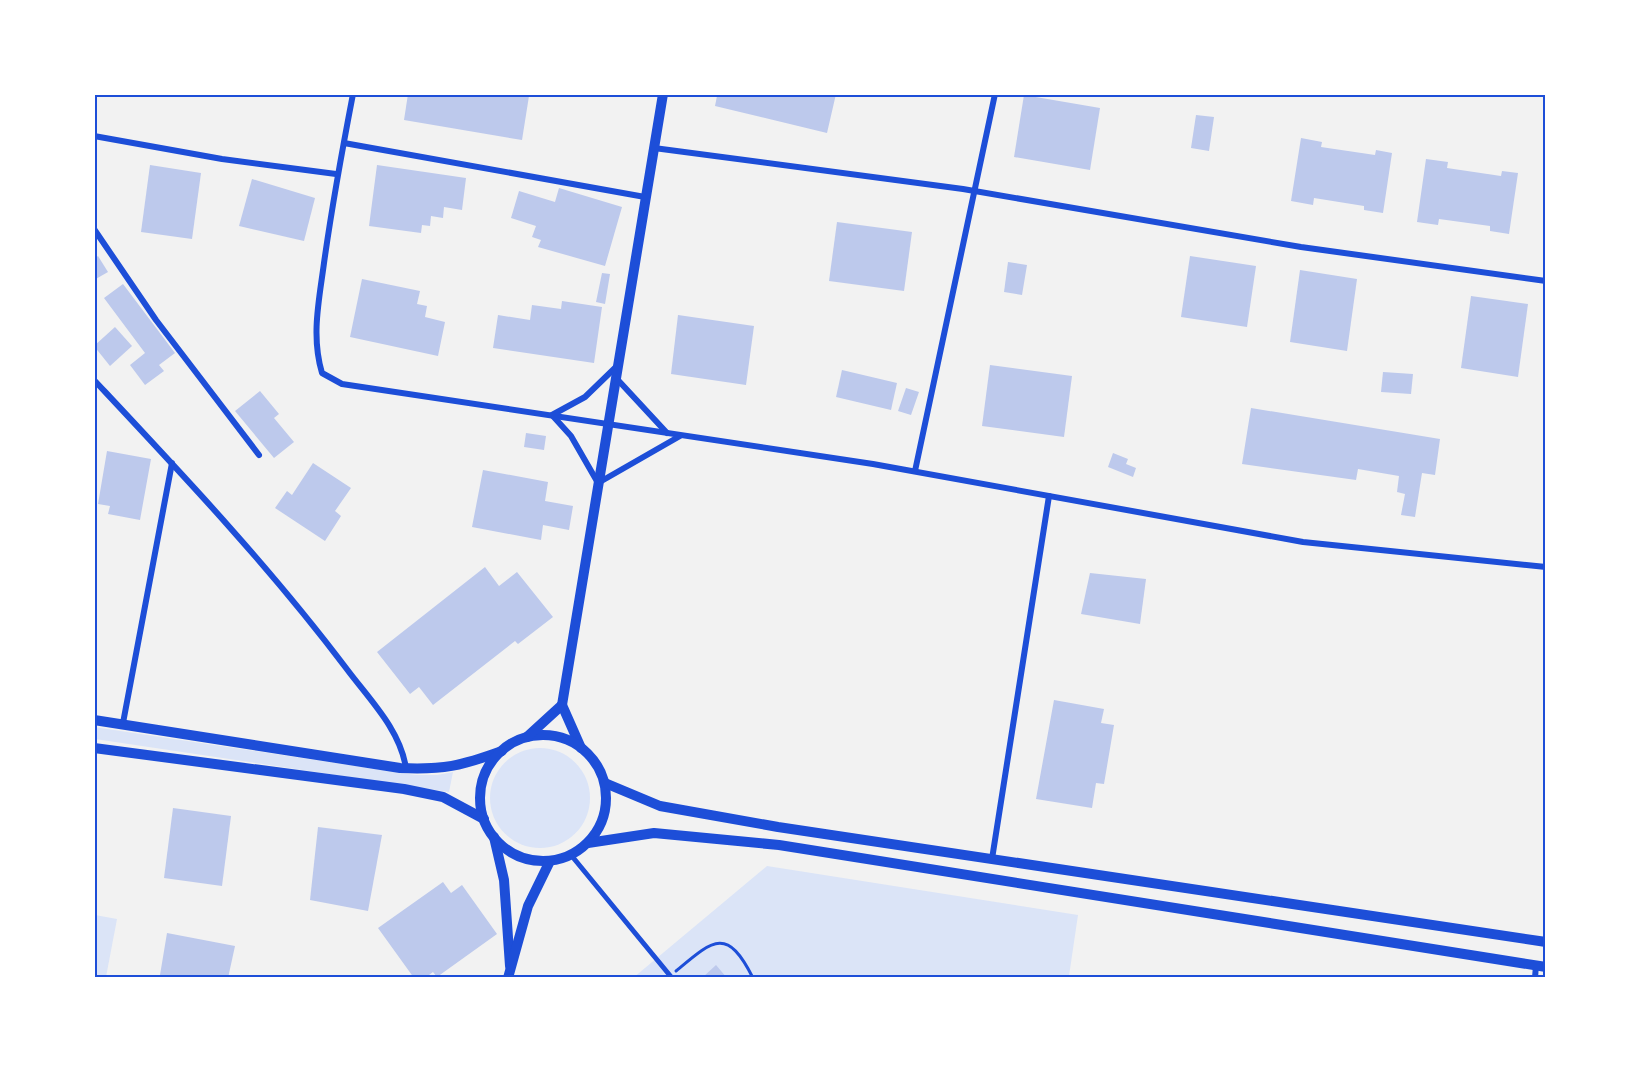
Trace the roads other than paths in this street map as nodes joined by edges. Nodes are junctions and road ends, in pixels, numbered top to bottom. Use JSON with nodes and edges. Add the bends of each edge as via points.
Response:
{"nodes":[{"id":1,"x":353,"y":94,"type":"edge"},
{"id":2,"x":663,"y":94,"type":"edge"},
{"id":3,"x":995,"y":94,"type":"edge"},
{"id":4,"x":94,"y":136,"type":"edge"},
{"id":5,"x":344,"y":143,"type":"junction"},
{"id":6,"x":654,"y":148,"type":"junction"},
{"id":7,"x":336,"y":174,"type":"junction"},
{"id":8,"x":974,"y":191,"type":"junction"},
{"id":9,"x":645,"y":197,"type":"junction"},
{"id":10,"x":94,"y":229,"type":"edge"},
{"id":11,"x":1545,"y":281,"type":"edge"},
{"id":12,"x":616,"y":371,"type":"junction"},
{"id":13,"x":94,"y":380,"type":"edge"},
{"id":14,"x":552,"y":415,"type":"junction"},
{"id":15,"x":608,"y":425,"type":"junction"},
{"id":16,"x":667,"y":434,"type":"junction"},
{"id":17,"x":682,"y":435,"type":"junction"},
{"id":18,"x":259,"y":455,"type":"dead end"},
{"id":19,"x":172,"y":463,"type":"junction"},
{"id":20,"x":915,"y":471,"type":"junction"},
{"id":21,"x":598,"y":483,"type":"junction"},
{"id":22,"x":1049,"y":496,"type":"junction"},
{"id":23,"x":1545,"y":567,"type":"edge"},
{"id":24,"x":562,"y":705,"type":"junction"},
{"id":25,"x":94,"y":720,"type":"edge"},
{"id":26,"x":123,"y":723,"type":"junction"},
{"id":27,"x":526,"y":738,"type":"junction"},
{"id":28,"x":94,"y":748,"type":"edge"},
{"id":29,"x":581,"y":748,"type":"junction"},
{"id":30,"x":502,"y":751,"type":"junction"},
{"id":31,"x":406,"y":768,"type":"junction"},
{"id":32,"x":605,"y":783,"type":"junction"},
{"id":33,"x":484,"y":819,"type":"junction"},
{"id":34,"x":494,"y":837,"type":"junction"},
{"id":35,"x":588,"y":843,"type":"junction"},
{"id":36,"x":571,"y":855,"type":"junction"},
{"id":37,"x":992,"y":859,"type":"junction"},
{"id":38,"x":550,"y":861,"type":"junction"},
{"id":39,"x":1545,"y":942,"type":"edge"},
{"id":40,"x":1541,"y":966,"type":"edge"},
{"id":41,"x":509,"y":972,"type":"edge"},
{"id":42,"x":672,"y":976,"type":"edge"},
{"id":43,"x":1535,"y":978,"type":"edge"}],
"edges":[{"from":1,"to":5,"type":"street"},
{"from":2,"to":6,"type":"main road"},
{"from":3,"to":8,"type":"street"},
{"from":4,"to":7,"type":"street"},
{"from":5,"to":7,"type":"street"},
{"from":5,"to":9,"type":"street"},
{"from":6,"to":8,"type":"street"},
{"from":6,"to":9,"type":"main road"},
{"from":7,"to":14,"type":"street","via":[[316,321],[315,350],[322,373],[342,384]]},
{"from":8,"to":11,"type":"street","via":[[1301,247]]},
{"from":8,"to":20,"type":"street"},
{"from":9,"to":12,"type":"main road"},
{"from":10,"to":18,"type":"street","via":[[156,320]]},
{"from":12,"to":14,"type":"street","via":[[585,397]]},
{"from":12,"to":15,"type":"main road"},
{"from":12,"to":16,"type":"street"},
{"from":13,"to":19,"type":"street"},
{"from":14,"to":15,"type":"street"},
{"from":14,"to":21,"type":"street","via":[[571,436]]},
{"from":15,"to":16,"type":"street"},
{"from":15,"to":21,"type":"main road"},
{"from":16,"to":17,"type":"street"},
{"from":17,"to":20,"type":"street"},
{"from":17,"to":21,"type":"street"},
{"from":19,"to":26,"type":"street"},
{"from":19,"to":31,"type":"street","via":[[295,601],[397,736]]},
{"from":20,"to":22,"type":"street"},
{"from":21,"to":24,"type":"main road"},
{"from":22,"to":23,"type":"street","via":[[1303,542]]},
{"from":22,"to":37,"type":"street"},
{"from":24,"to":27,"type":"main road"},
{"from":24,"to":29,"type":"main road"},
{"from":25,"to":26,"type":"main road"},
{"from":26,"to":31,"type":"main road"},
{"from":27,"to":29,"type":"main road","via":[[562,738]]},
{"from":27,"to":30,"type":"main road"},
{"from":28,"to":33,"type":"main road","via":[[404,789],[443,797]]},
{"from":29,"to":32,"type":"main road","via":[[596,763]]},
{"from":30,"to":31,"type":"main road","via":[[436,770]]},
{"from":30,"to":33,"type":"main road","via":[[484,777],[480,798]]},
{"from":32,"to":35,"type":"main road","via":[[601,825]]},
{"from":32,"to":37,"type":"main road","via":[[660,806]]},
{"from":33,"to":34,"type":"main road"},
{"from":34,"to":38,"type":"main road","via":[[519,856]]},
{"from":34,"to":41,"type":"main road","via":[[504,880]]},
{"from":35,"to":36,"type":"main road"},
{"from":35,"to":40,"type":"main road","via":[[654,834],[779,845]]},
{"from":36,"to":38,"type":"main road"},
{"from":36,"to":42,"type":"street"},
{"from":37,"to":39,"type":"main road"},
{"from":38,"to":41,"type":"main road","via":[[528,906]]},
{"from":40,"to":43,"type":"street"}]}
